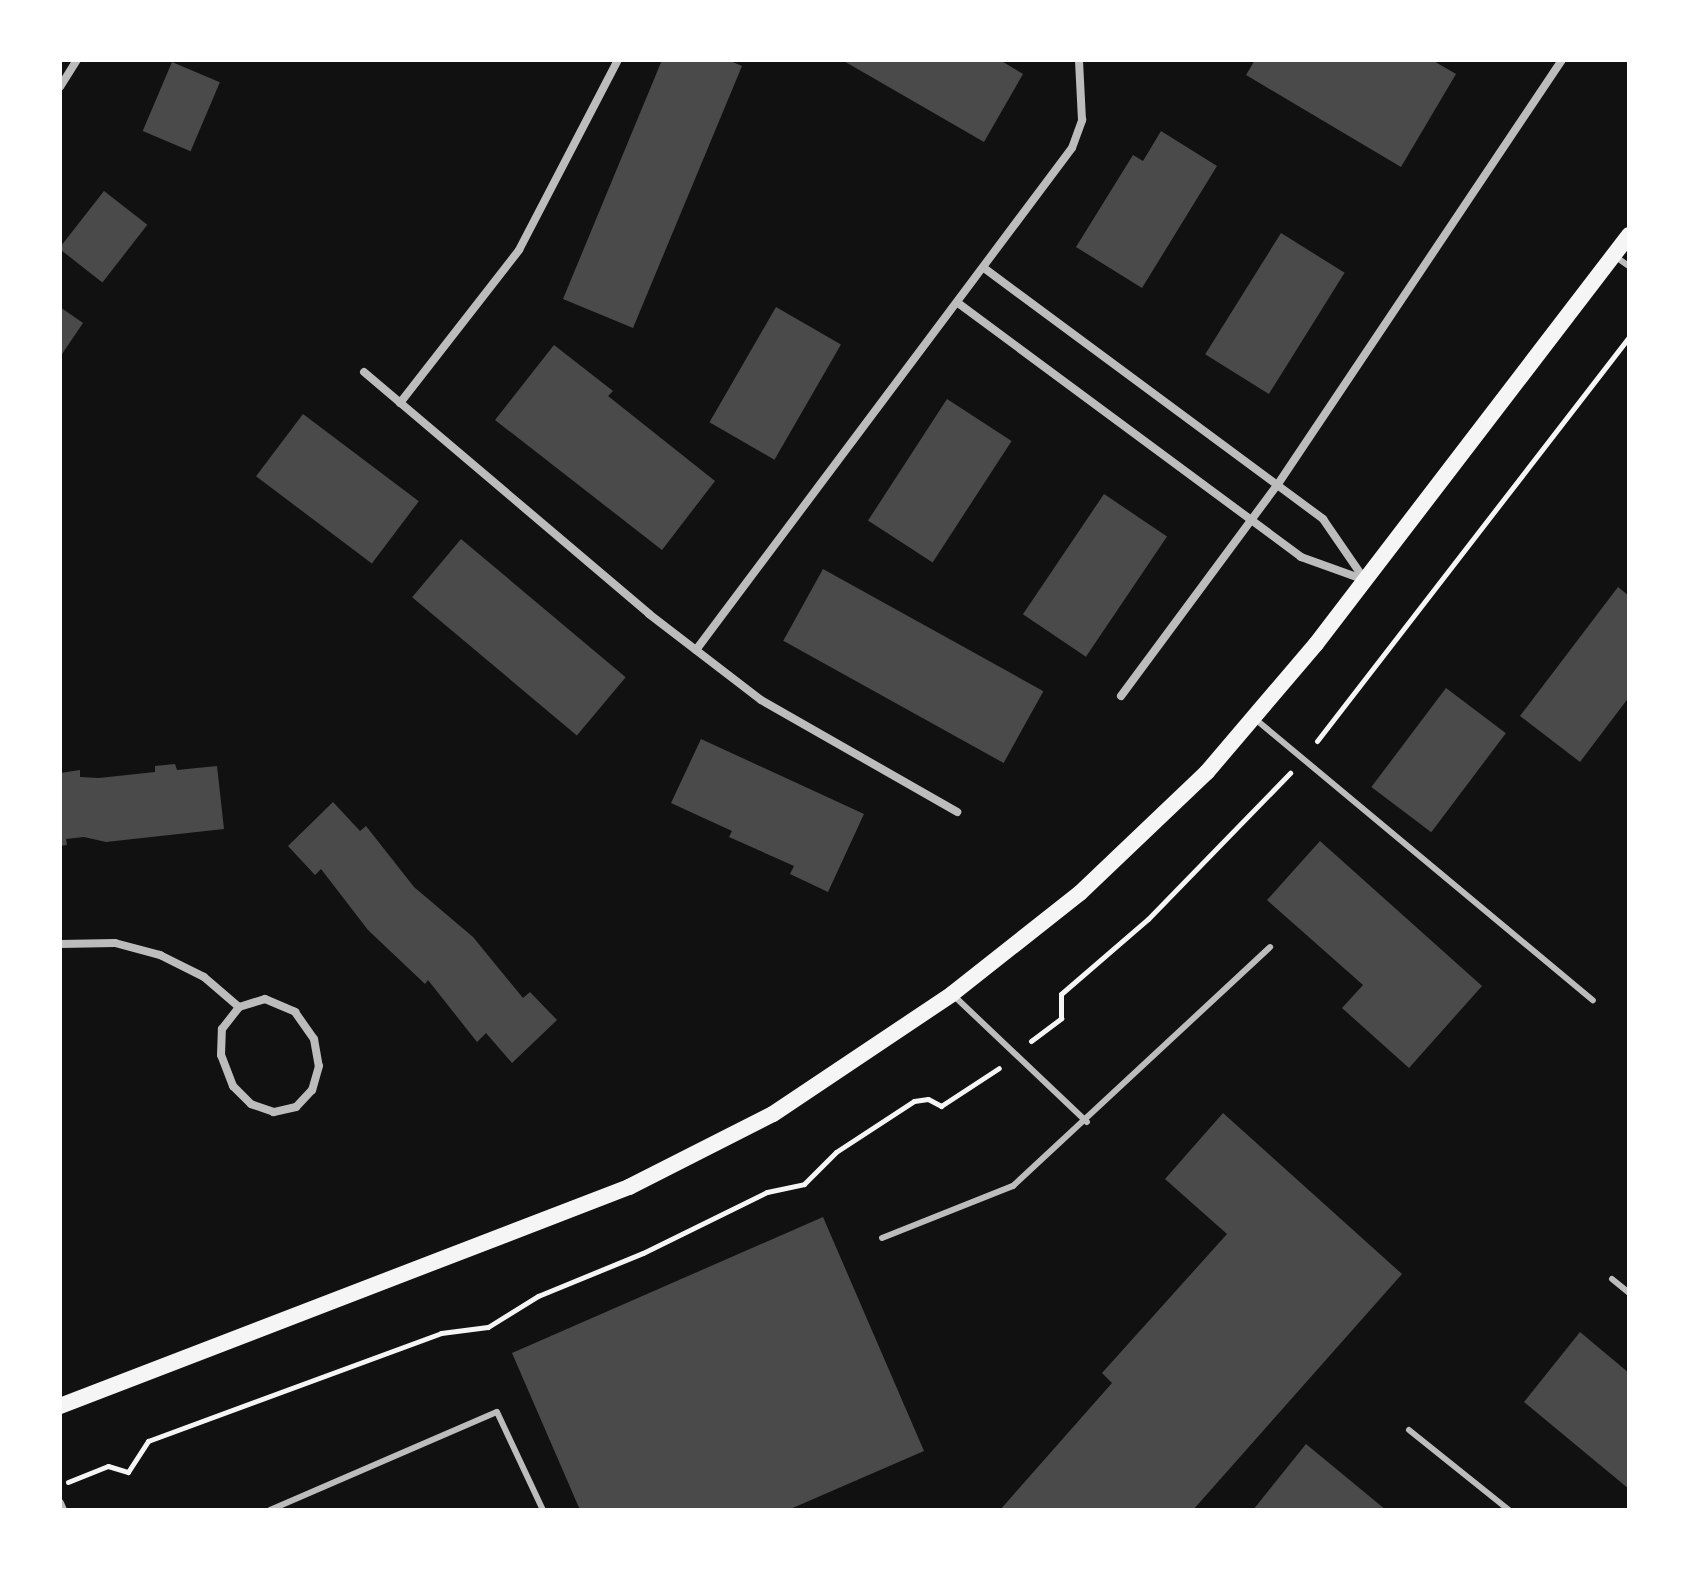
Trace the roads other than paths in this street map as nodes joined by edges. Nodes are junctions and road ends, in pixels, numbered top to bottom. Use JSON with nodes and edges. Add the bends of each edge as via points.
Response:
{"nodes":[{"id":1,"x":77,"y":60,"type":"edge"},
{"id":2,"x":618,"y":60,"type":"edge"},
{"id":3,"x":1079,"y":60,"type":"edge"},
{"id":4,"x":1562,"y":60,"type":"edge"},
{"id":5,"x":60,"y":87,"type":"edge"},
{"id":6,"x":1629,"y":235,"type":"edge"},
{"id":7,"x":1613,"y":255,"type":"junction"},
{"id":8,"x":1629,"y":266,"type":"edge"},
{"id":9,"x":984,"y":268,"type":"junction"},
{"id":10,"x":958,"y":303,"type":"junction"},
{"id":11,"x":364,"y":372,"type":"dead end"},
{"id":12,"x":400,"y":403,"type":"junction"},
{"id":13,"x":1278,"y":484,"type":"junction"},
{"id":14,"x":1251,"y":519,"type":"junction"},
{"id":15,"x":1366,"y":581,"type":"junction"},
{"id":16,"x":696,"y":650,"type":"junction"},
{"id":17,"x":1121,"y":696,"type":"dead end"},
{"id":18,"x":1254,"y":718,"type":"junction"},
{"id":19,"x":957,"y":812,"type":"dead end"},
{"id":20,"x":60,"y":944,"type":"edge"},
{"id":21,"x":1270,"y":947,"type":"dead end"},
{"id":22,"x":952,"y":994,"type":"junction"},
{"id":23,"x":1593,"y":1000,"type":"dead end"},
{"id":24,"x":239,"y":1007,"type":"junction"},
{"id":25,"x":1087,"y":1122,"type":"junction"},
{"id":26,"x":882,"y":1238,"type":"dead end"},
{"id":27,"x":1612,"y":1279,"type":"dead end"},
{"id":28,"x":1629,"y":1293,"type":"edge"},
{"id":29,"x":60,"y":1406,"type":"edge"},
{"id":30,"x":1409,"y":1430,"type":"dead end"},
{"id":31,"x":60,"y":1503,"type":"edge"},
{"id":32,"x":63,"y":1510,"type":"edge"},
{"id":33,"x":270,"y":1510,"type":"edge"},
{"id":34,"x":543,"y":1510,"type":"edge"},
{"id":35,"x":1509,"y":1510,"type":"edge"}],
"edges":[{"from":1,"to":5,"type":"street"},
{"from":2,"to":12,"type":"street","via":[[519,250]]},
{"from":3,"to":9,"type":"street","via":[[1082,120],[1072,148]]},
{"from":4,"to":13,"type":"street"},
{"from":6,"to":7,"type":"main road"},
{"from":7,"to":8,"type":"lane"},
{"from":7,"to":15,"type":"main road"},
{"from":9,"to":10,"type":"street"},
{"from":9,"to":13,"type":"street"},
{"from":10,"to":14,"type":"street"},
{"from":10,"to":16,"type":"street"},
{"from":11,"to":12,"type":"street"},
{"from":12,"to":16,"type":"street"},
{"from":13,"to":14,"type":"street"},
{"from":13,"to":15,"type":"street","via":[[1323,519]]},
{"from":14,"to":15,"type":"street","via":[[1301,557]]},
{"from":14,"to":17,"type":"street"},
{"from":15,"to":18,"type":"main road"},
{"from":16,"to":19,"type":"street","via":[[761,700]]},
{"from":18,"to":22,"type":"main road","via":[[1103,872]]},
{"from":18,"to":23,"type":"lane"},
{"from":20,"to":24,"type":"street","via":[[115,943],[160,955],[204,977]]},
{"from":21,"to":25,"type":"lane"},
{"from":22,"to":25,"type":"lane"},
{"from":22,"to":29,"type":"main road","via":[[773,1114],[629,1187]]},
{"from":24,"to":24,"type":"street","via":[[265,999],[295,1012],[314,1039],[319,1066],[312,1090],[296,1107],[274,1112],[251,1104],[233,1086],[221,1055],[222,1029]]},
{"from":25,"to":26,"type":"lane","via":[[1013,1186]]},
{"from":27,"to":28,"type":"lane"},
{"from":30,"to":35,"type":"lane"},
{"from":31,"to":32,"type":"street"},
{"from":33,"to":34,"type":"lane","via":[[497,1412]]}]}
